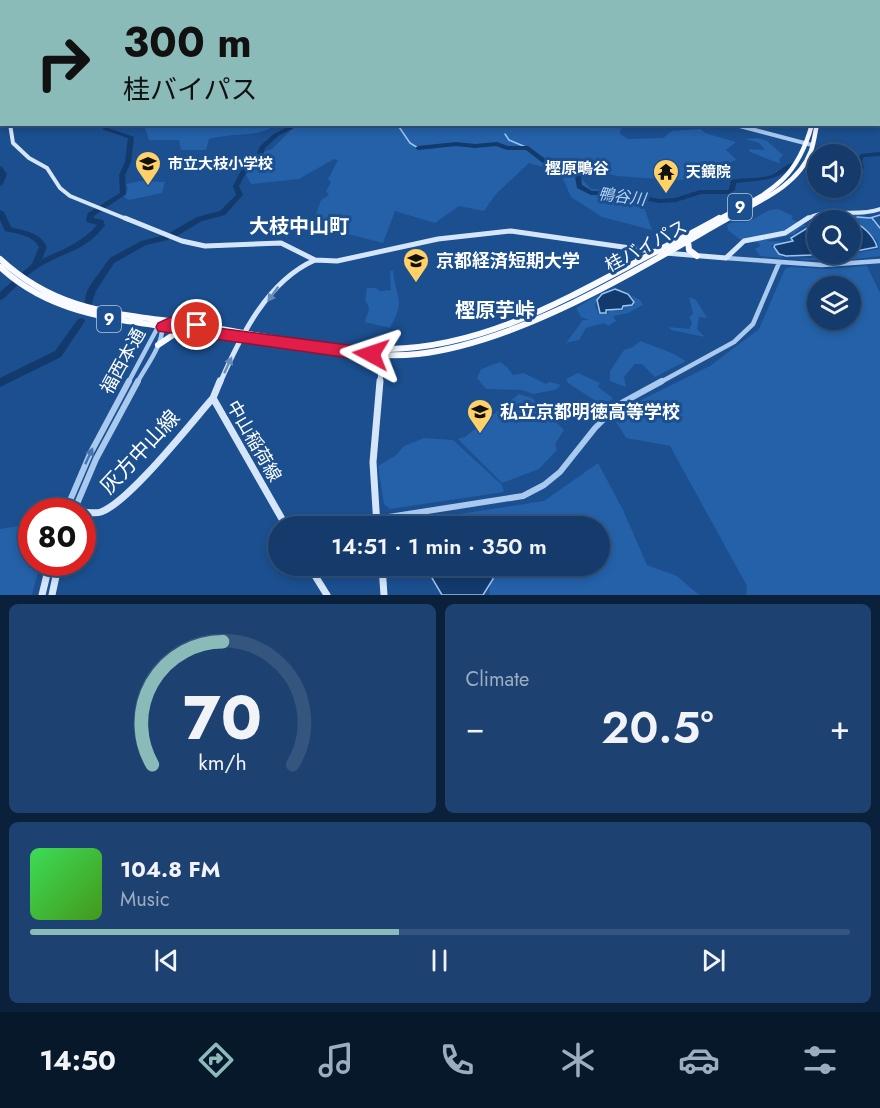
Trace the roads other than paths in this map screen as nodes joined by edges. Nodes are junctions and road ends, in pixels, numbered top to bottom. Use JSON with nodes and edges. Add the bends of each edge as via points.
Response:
{"nodes":[{"id":1,"x":11,"y":126,"type":"edge"},
{"id":2,"x":739,"y":126,"type":"edge"},
{"id":3,"x":812,"y":126,"type":"edge"},
{"id":4,"x":816,"y":126,"type":"edge"},
{"id":5,"x":807,"y":144,"type":"edge"},
{"id":6,"x":809,"y":144,"type":"edge"},
{"id":7,"x":809,"y":144,"type":"edge"},
{"id":8,"x":807,"y":149,"type":"edge"},
{"id":9,"x":807,"y":151,"type":"edge"},
{"id":10,"x":880,"y":209,"type":"edge"},
{"id":11,"x":688,"y":241,"type":"junction"},
{"id":12,"x":631,"y":247,"type":"junction"},
{"id":13,"x":656,"y":252,"type":"junction"},
{"id":14,"x":665,"y":253,"type":"junction"},
{"id":15,"x":697,"y":256,"type":"junction"},
{"id":16,"x":726,"y":258,"type":"junction"},
{"id":17,"x":0,"y":259,"type":"edge"},
{"id":18,"x":315,"y":260,"type":"junction"},
{"id":19,"x":638,"y":261,"type":"junction"},
{"id":20,"x":880,"y":261,"type":"edge"},
{"id":21,"x":779,"y":263,"type":"junction"},
{"id":22,"x":0,"y":267,"type":"edge"},
{"id":23,"x":14,"y":277,"type":"junction"},
{"id":24,"x":161,"y":324,"type":"junction"},
{"id":25,"x":204,"y":333,"type":"junction"},
{"id":26,"x":243,"y":336,"type":"junction"},
{"id":27,"x":158,"y":345,"type":"junction"},
{"id":28,"x":382,"y":352,"type":"junction"},
{"id":29,"x":213,"y":398,"type":"junction"},
{"id":30,"x":75,"y":498,"type":"edge"},
{"id":31,"x":76,"y":498,"type":"edge"},
{"id":32,"x":96,"y":513,"type":"edge"},
{"id":33,"x":280,"y":516,"type":"edge"},
{"id":34,"x":376,"y":516,"type":"edge"},
{"id":35,"x":413,"y":516,"type":"edge"},
{"id":36,"x":47,"y":576,"type":"edge"},
{"id":37,"x":56,"y":576,"type":"edge"},
{"id":38,"x":315,"y":576,"type":"edge"},
{"id":39,"x":383,"y":576,"type":"edge"},
{"id":40,"x":42,"y":595,"type":"edge"},
{"id":41,"x":52,"y":595,"type":"edge"},
{"id":42,"x":327,"y":595,"type":"edge"},
{"id":43,"x":384,"y":595,"type":"edge"}],
"edges":[{"from":1,"to":18,"type":"main road","via":[[14,143],[50,170],[64,192],[102,210],[189,243],[211,247],[281,243]]},
{"from":2,"to":5,"type":"street"},
{"from":3,"to":6,"type":"highway","name":"桂バイパス","number":"9"},
{"from":4,"to":7,"type":"highway","name":"桂バイパス","number":"9"},
{"from":8,"to":13,"type":"highway","name":"桂バイパス","number":"9","via":[[796,168],[772,189]]},
{"from":9,"to":11,"type":"highway","name":"桂バイパス","number":"9","via":[[800,170],[777,192]]},
{"from":10,"to":16,"type":"main road","via":[[867,214],[819,214],[785,233],[738,244]]},
{"from":11,"to":14,"type":"highway","name":"桂バイパス","number":"9"},
{"from":11,"to":15,"type":"highway","via":[[689,250]]},
{"from":12,"to":13,"type":"main road"},
{"from":12,"to":18,"type":"main road","via":[[503,231],[438,239],[351,259]]},
{"from":12,"to":19,"type":"highway","via":[[638,253]]},
{"from":13,"to":14,"type":"main road"},
{"from":13,"to":19,"type":"highway","name":"桂バイパス","number":"9"},
{"from":14,"to":15,"type":"main road"},
{"from":14,"to":28,"type":"highway","name":"桂バイパス","number":"9","via":[[492,338],[418,354]]},
{"from":15,"to":16,"type":"main road"},
{"from":16,"to":21,"type":"street"},
{"from":17,"to":23,"type":"highway","name":"桂バイパス","number":"9"},
{"from":18,"to":26,"type":"main road","name":"中山稲荷線","one_way":true,"via":[[299,267],[277,287]]},
{"from":19,"to":28,"type":"highway","name":"桂バイパス","number":"9","via":[[536,314],[489,333],[436,346]]},
{"from":20,"to":21,"type":"street","via":[[844,266]]},
{"from":21,"to":35,"type":"street","via":[[753,324],[734,342],[618,405],[544,485],[523,495]]},
{"from":22,"to":23,"type":"highway","name":"桂バイパス","number":"9"},
{"from":23,"to":24,"type":"highway","name":"桂バイパス","number":"9","via":[[63,307],[100,317]]},
{"from":24,"to":25,"type":"highway","name":"桂バイパス","number":"9"},
{"from":24,"to":26,"type":"highway","name":"桂バイパス","number":"9","via":[[173,322]]},
{"from":24,"to":27,"type":"street","name":"福西本通","via":[[163,333]]},
{"from":30,"to":24,"type":"street","name":"福西本通","one_way":true,"via":[[90,454]]},
{"from":25,"to":26,"type":"highway","name":"桂バイパス","number":"9"},
{"from":25,"to":27,"type":"highway","via":[[177,334]]},
{"from":26,"to":28,"type":"highway","name":"桂バイパス","number":"9","via":[[345,352]]},
{"from":29,"to":26,"type":"main road","name":"中山稲荷線","one_way":true},
{"from":27,"to":31,"type":"street","name":"福西本通"},
{"from":28,"to":34,"type":"main road","via":[[373,455]]},
{"from":29,"to":32,"type":"main road","name":"灰方中山線","via":[[136,485],[114,505]]},
{"from":29,"to":33,"type":"main road","name":"中山稲荷線"},
{"from":36,"to":40,"type":"main road"},
{"from":37,"to":41,"type":"main road"},
{"from":38,"to":42,"type":"main road"},
{"from":39,"to":43,"type":"main road"}]}
